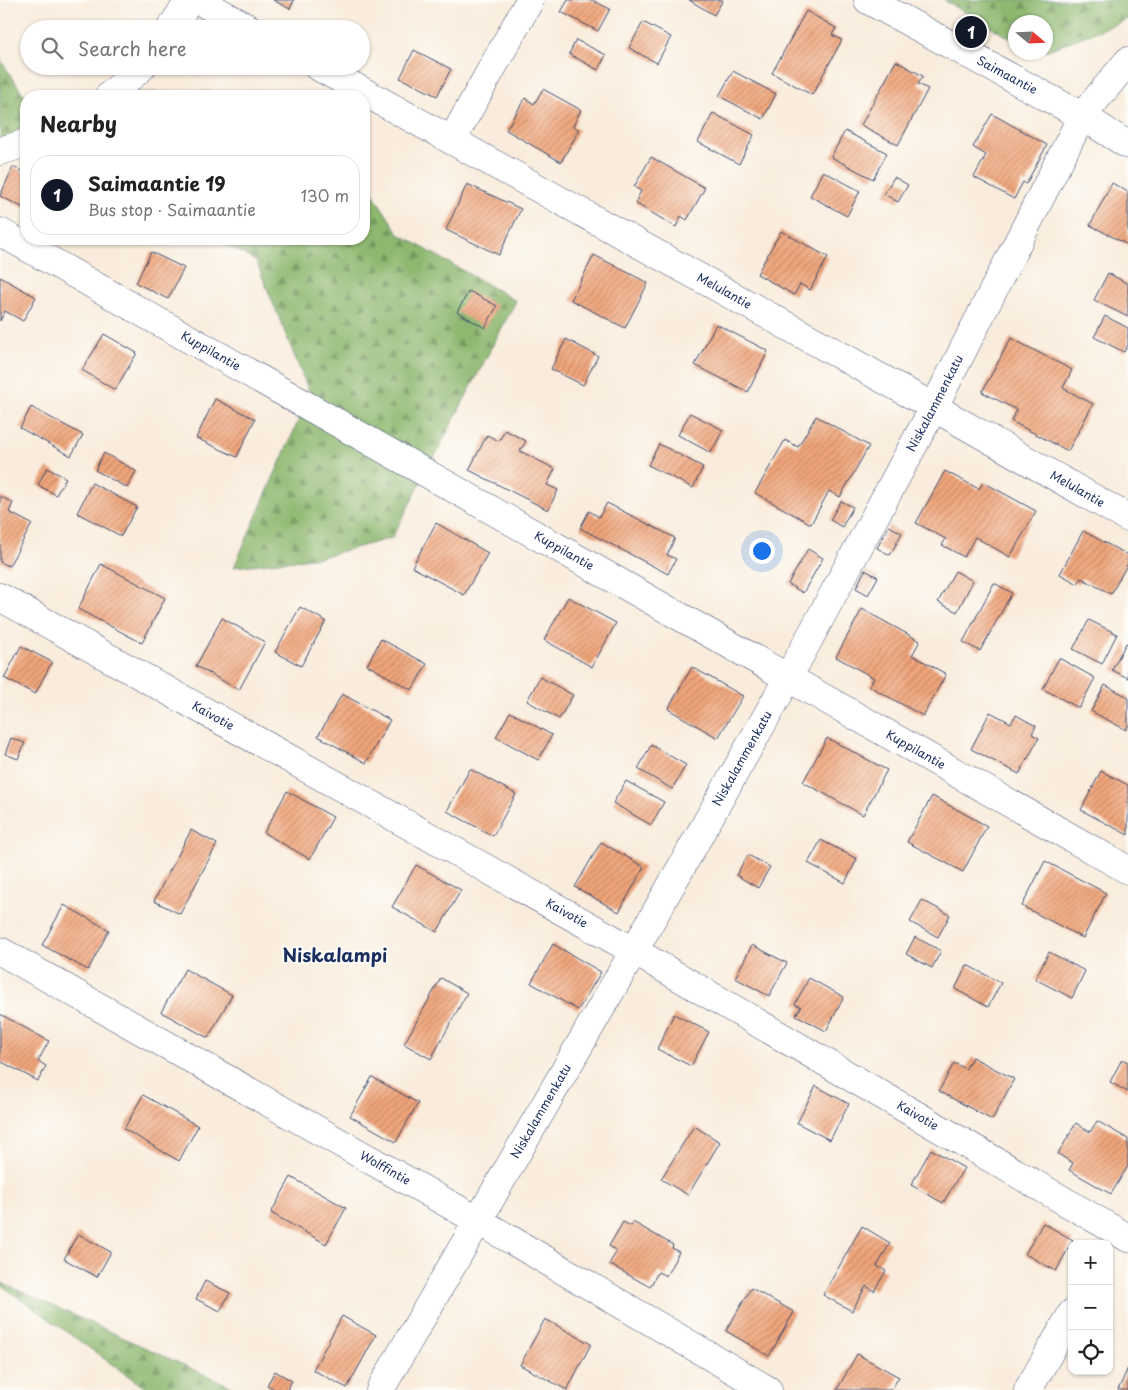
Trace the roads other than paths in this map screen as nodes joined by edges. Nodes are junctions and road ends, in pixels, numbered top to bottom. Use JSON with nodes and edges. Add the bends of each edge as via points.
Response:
{"nodes":[{"id":1,"x":190,"y":0,"type":"edge"},
{"id":2,"x":198,"y":0,"type":"edge"},
{"id":3,"x":530,"y":0,"type":"edge"},
{"id":4,"x":868,"y":0,"type":"edge"},
{"id":5,"x":176,"y":20,"type":"edge"},
{"id":6,"x":234,"y":20,"type":"edge"},
{"id":7,"x":1128,"y":61,"type":"edge"},
{"id":8,"x":133,"y":75,"type":"edge"},
{"id":9,"x":333,"y":75,"type":"edge"},
{"id":10,"x":116,"y":90,"type":"edge"},
{"id":11,"x":361,"y":90,"type":"edge"},
{"id":12,"x":370,"y":95,"type":"edge"},
{"id":13,"x":1082,"y":116,"type":"junction"},
{"id":14,"x":452,"y":140,"type":"junction"},
{"id":15,"x":1128,"y":144,"type":"edge"},
{"id":16,"x":20,"y":145,"type":"edge"},
{"id":17,"x":0,"y":151,"type":"edge"},
{"id":18,"x":0,"y":232,"type":"edge"},
{"id":19,"x":20,"y":243,"type":"edge"},
{"id":20,"x":23,"y":245,"type":"edge"},
{"id":21,"x":934,"y":407,"type":"junction"},
{"id":22,"x":1128,"y":518,"type":"edge"},
{"id":23,"x":0,"y":597,"type":"edge"},
{"id":24,"x":788,"y":678,"type":"junction"},
{"id":25,"x":1128,"y":870,"type":"edge"},
{"id":26,"x":0,"y":951,"type":"edge"},
{"id":27,"x":634,"y":951,"type":"junction"},
{"id":28,"x":477,"y":1220,"type":"junction"},
{"id":29,"x":1118,"y":1239,"type":"edge"},
{"id":30,"x":1068,"y":1320,"type":"edge"},
{"id":31,"x":380,"y":1390,"type":"edge"},
{"id":32,"x":768,"y":1390,"type":"edge"},
{"id":33,"x":1028,"y":1390,"type":"edge"}],
"edges":[{"from":1,"to":5,"type":"street"},
{"from":2,"to":6,"type":"street"},
{"from":3,"to":14,"type":"street"},
{"from":4,"to":13,"type":"street","name":"Saimaantie"},
{"from":7,"to":13,"type":"street"},
{"from":8,"to":10,"type":"street"},
{"from":9,"to":11,"type":"street","name":"Melulantie"},
{"from":12,"to":14,"type":"street","name":"Melulantie"},
{"from":13,"to":15,"type":"street","name":"Saimaantie"},
{"from":13,"to":21,"type":"street","name":"Niskalammenkatu"},
{"from":14,"to":21,"type":"street","name":"Melulantie"},
{"from":16,"to":17,"type":"street"},
{"from":18,"to":19,"type":"street","name":"Kuppilantie"},
{"from":20,"to":24,"type":"street","name":"Kuppilantie"},
{"from":21,"to":22,"type":"street","name":"Melulantie"},
{"from":21,"to":24,"type":"street","name":"Niskalammenkatu"},
{"from":23,"to":27,"type":"street","name":"Kaivotie"},
{"from":24,"to":25,"type":"street","name":"Kuppilantie"},
{"from":24,"to":27,"type":"street","name":"Niskalammenkatu"},
{"from":26,"to":28,"type":"street","name":"Wolffintie"},
{"from":27,"to":28,"type":"street","name":"Niskalammenkatu"},
{"from":27,"to":29,"type":"street","name":"Kaivotie"},
{"from":28,"to":31,"type":"street","name":"Niskalammenkatu"},
{"from":28,"to":32,"type":"street","name":"Wolffintie"},
{"from":30,"to":33,"type":"street"}]}
